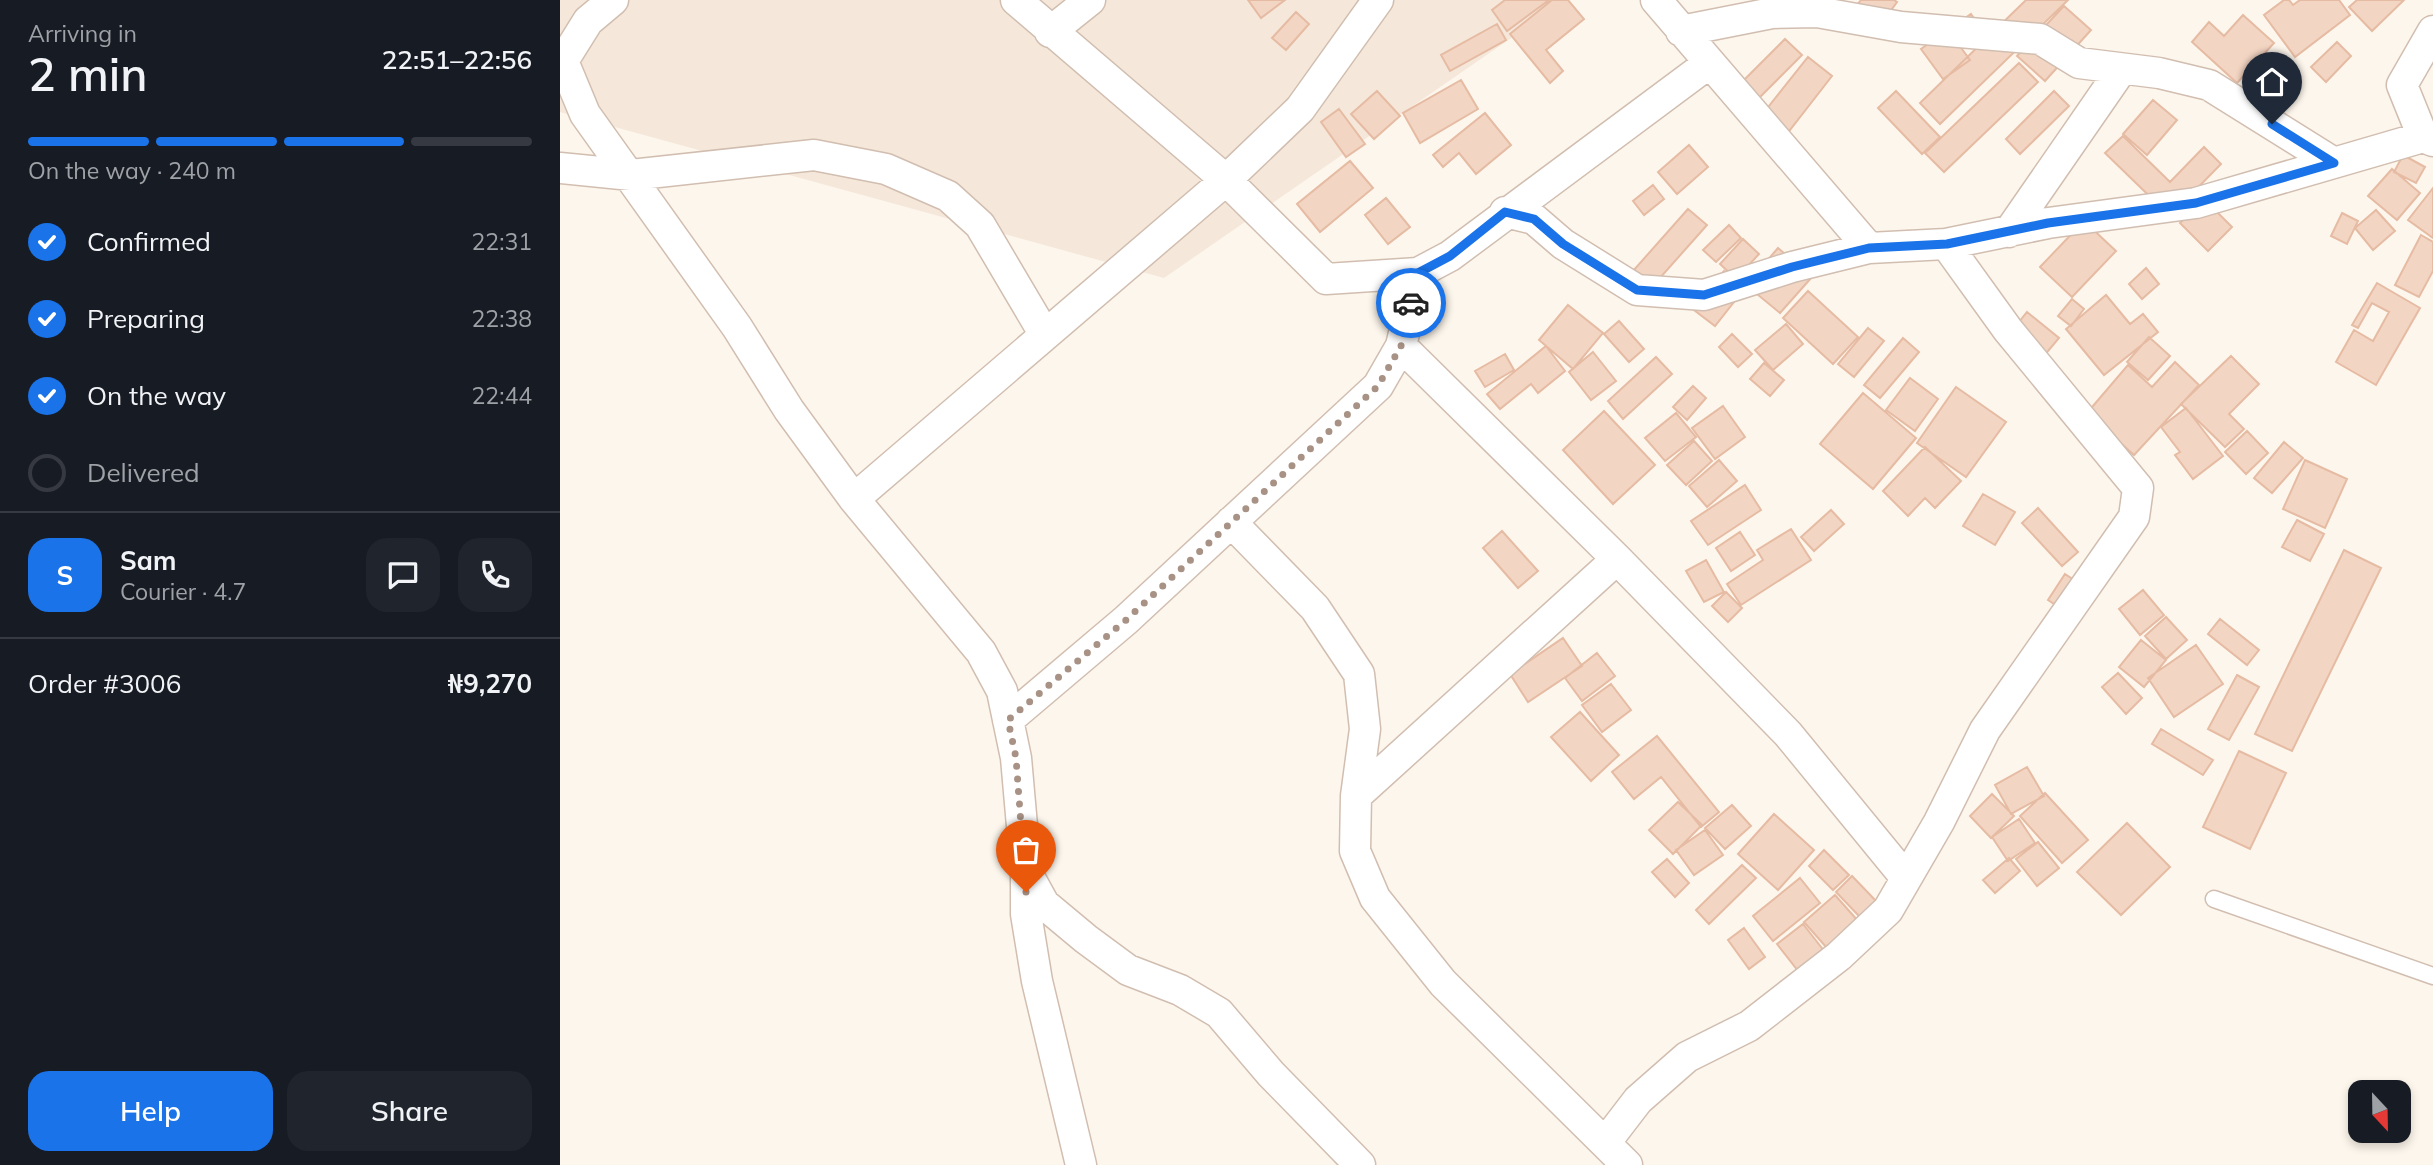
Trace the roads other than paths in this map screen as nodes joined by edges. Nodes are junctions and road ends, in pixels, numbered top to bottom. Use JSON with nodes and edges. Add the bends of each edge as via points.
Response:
{"nodes":[{"id":1,"x":613,"y":0,"type":"edge"},
{"id":2,"x":1016,"y":0,"type":"edge"},
{"id":3,"x":1090,"y":0,"type":"edge"},
{"id":4,"x":1377,"y":0,"type":"edge"},
{"id":5,"x":1656,"y":0,"type":"edge"},
{"id":6,"x":1681,"y":31,"type":"junction"},
{"id":7,"x":2433,"y":31,"type":"edge"},
{"id":8,"x":1050,"y":32,"type":"junction"},
{"id":9,"x":1708,"y":64,"type":"junction"},
{"id":10,"x":2121,"y":70,"type":"junction"},
{"id":11,"x":2428,"y":139,"type":"edge"},
{"id":12,"x":2334,"y":163,"type":"junction"},
{"id":13,"x":560,"y":168,"type":"edge"},
{"id":14,"x":631,"y":175,"type":"junction"},
{"id":15,"x":1226,"y":180,"type":"junction"},
{"id":16,"x":1505,"y":212,"type":"junction"},
{"id":17,"x":2009,"y":232,"type":"junction"},
{"id":18,"x":1947,"y":244,"type":"junction"},
{"id":19,"x":1869,"y":248,"type":"junction"},
{"id":20,"x":1418,"y":273,"type":"junction"},
{"id":21,"x":1045,"y":335,"type":"junction"},
{"id":22,"x":1401,"y":346,"type":"junction"},
{"id":23,"x":855,"y":499,"type":"junction"},
{"id":24,"x":1231,"y":522,"type":"junction"},
{"id":25,"x":1617,"y":559,"type":"junction"},
{"id":26,"x":1008,"y":720,"type":"junction"},
{"id":27,"x":1356,"y":796,"type":"junction"},
{"id":28,"x":1026,"y":871,"type":"junction"},
{"id":29,"x":1906,"y":878,"type":"junction"},
{"id":30,"x":2214,"y":899,"type":"dead end"},
{"id":31,"x":2433,"y":976,"type":"edge"},
{"id":32,"x":1605,"y":1143,"type":"junction"},
{"id":33,"x":1081,"y":1165,"type":"edge"},
{"id":34,"x":1360,"y":1165,"type":"edge"},
{"id":35,"x":1628,"y":1165,"type":"edge"}],
"edges":[{"from":1,"to":14,"type":"street","via":[[588,22],[563,61],[586,114]]},
{"from":2,"to":8,"type":"street"},
{"from":3,"to":8,"type":"street"},
{"from":4,"to":15,"type":"street","via":[[1300,109]]},
{"from":5,"to":6,"type":"street"},
{"from":6,"to":9,"type":"street"},
{"from":6,"to":10,"type":"street","via":[[1772,13],[1817,12],[1901,27],[2040,39],[2079,63]]},
{"from":7,"to":11,"type":"street","via":[[2402,85]]},
{"from":8,"to":15,"type":"street"},
{"from":9,"to":16,"type":"street"},
{"from":9,"to":19,"type":"street"},
{"from":10,"to":12,"type":"street","via":[[2209,85]]},
{"from":10,"to":17,"type":"street"},
{"from":11,"to":12,"type":"street"},
{"from":12,"to":17,"type":"street","via":[[2196,203]]},
{"from":13,"to":14,"type":"street"},
{"from":14,"to":21,"type":"street","via":[[814,155],[886,169],[948,196],[980,225]]},
{"from":14,"to":23,"type":"street","via":[[789,410]]},
{"from":15,"to":20,"type":"street","via":[[1326,279]]},
{"from":15,"to":21,"type":"street"},
{"from":16,"to":19,"type":"street","via":[[1534,219],[1563,244],[1637,290],[1704,295]]},
{"from":16,"to":20,"type":"street","via":[[1450,256]]},
{"from":17,"to":18,"type":"street"},
{"from":18,"to":19,"type":"street"},
{"from":18,"to":29,"type":"street","via":[[2008,330],[2138,488],[2134,517],[1985,730]]},
{"from":20,"to":22,"type":"street"},
{"from":21,"to":23,"type":"street"},
{"from":22,"to":24,"type":"street","via":[[1378,386]]},
{"from":22,"to":25,"type":"street"},
{"from":23,"to":26,"type":"street","via":[[981,652],[1002,691]]},
{"from":24,"to":26,"type":"street","via":[[1126,620]]},
{"from":24,"to":27,"type":"street","via":[[1315,608],[1359,674],[1365,729]]},
{"from":25,"to":27,"type":"street"},
{"from":25,"to":29,"type":"street","via":[[1788,734]]},
{"from":26,"to":28,"type":"street"},
{"from":27,"to":32,"type":"street","via":[[1355,851],[1375,898],[1443,983]]},
{"from":28,"to":33,"type":"street","via":[[1026,915],[1037,981]]},
{"from":28,"to":34,"type":"street","via":[[1045,904],[1128,970],[1180,990],[1219,1013]]},
{"from":29,"to":32,"type":"street","via":[[1888,910],[1839,956],[1749,1026],[1687,1057],[1638,1100]]},
{"from":30,"to":31,"type":"lane"},
{"from":32,"to":35,"type":"street"}]}
